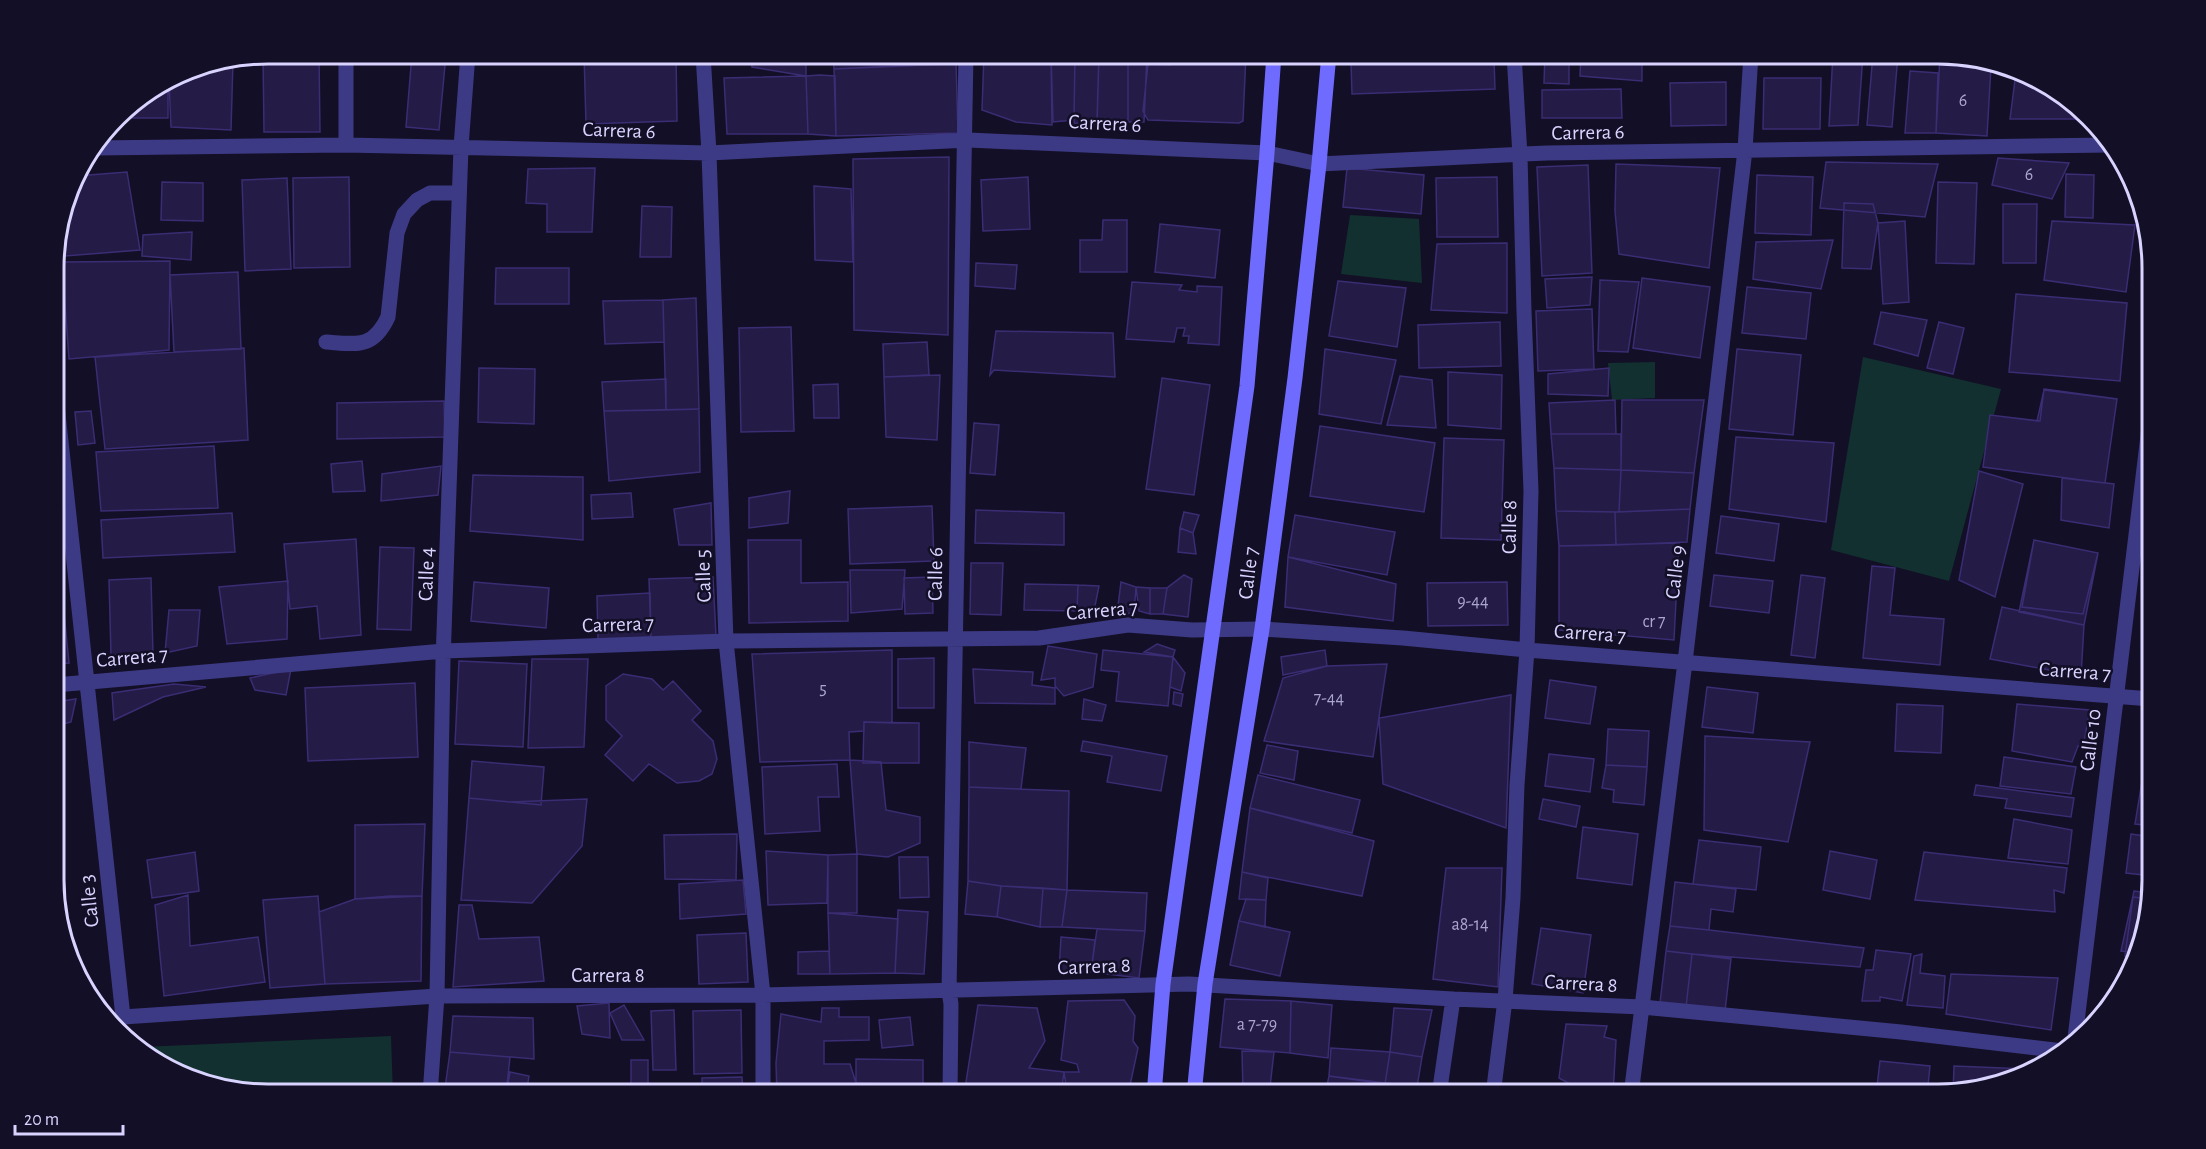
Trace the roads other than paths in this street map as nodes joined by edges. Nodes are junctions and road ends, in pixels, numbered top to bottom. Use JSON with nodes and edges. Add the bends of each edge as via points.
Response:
{"nodes":[{"id":1,"x":1273,"y":64,"type":"edge"},
{"id":2,"x":1328,"y":64,"type":"edge"},
{"id":3,"x":1515,"y":64,"type":"edge"},
{"id":4,"x":1750,"y":64,"type":"edge"},
{"id":5,"x":346,"y":65,"type":"edge"},
{"id":6,"x":467,"y":65,"type":"edge"},
{"id":7,"x":704,"y":65,"type":"edge"},
{"id":8,"x":966,"y":65,"type":"edge"},
{"id":9,"x":965,"y":140,"type":"junction"},
{"id":10,"x":346,"y":145,"type":"junction"},
{"id":11,"x":2100,"y":145,"type":"edge"},
{"id":12,"x":461,"y":147,"type":"junction"},
{"id":13,"x":104,"y":148,"type":"edge"},
{"id":14,"x":1745,"y":150,"type":"junction"},
{"id":15,"x":709,"y":153,"type":"junction"},
{"id":16,"x":1267,"y":153,"type":"junction"},
{"id":17,"x":1520,"y":156,"type":"junction"},
{"id":18,"x":1319,"y":164,"type":"junction"},
{"id":19,"x":459,"y":193,"type":"junction"},
{"id":20,"x":326,"y":342,"type":"dead end"},
{"id":21,"x":65,"y":475,"type":"edge"},
{"id":22,"x":2142,"y":486,"type":"edge"},
{"id":23,"x":1212,"y":628,"type":"junction"},
{"id":24,"x":1262,"y":629,"type":"junction"},
{"id":25,"x":955,"y":638,"type":"junction"},
{"id":26,"x":726,"y":641,"type":"junction"},
{"id":27,"x":1527,"y":650,"type":"junction"},
{"id":28,"x":444,"y":651,"type":"junction"},
{"id":29,"x":1685,"y":662,"type":"junction"},
{"id":30,"x":87,"y":682,"type":"junction"},
{"id":31,"x":64,"y":684,"type":"edge"},
{"id":32,"x":2117,"y":695,"type":"junction"},
{"id":33,"x":2142,"y":698,"type":"edge"},
{"id":34,"x":1163,"y":984,"type":"junction"},
{"id":35,"x":1205,"y":984,"type":"junction"},
{"id":36,"x":949,"y":991,"type":"junction"},
{"id":37,"x":763,"y":995,"type":"junction"},
{"id":38,"x":437,"y":996,"type":"junction"},
{"id":39,"x":1453,"y":999,"type":"junction"},
{"id":40,"x":1505,"y":1000,"type":"junction"},
{"id":41,"x":1642,"y":1007,"type":"junction"},
{"id":42,"x":123,"y":1017,"type":"joint"},
{"id":43,"x":2076,"y":1030,"type":"edge"},
{"id":44,"x":2051,"y":1050,"type":"edge"},
{"id":45,"x":431,"y":1084,"type":"edge"},
{"id":46,"x":763,"y":1084,"type":"edge"},
{"id":47,"x":950,"y":1084,"type":"edge"},
{"id":48,"x":1155,"y":1084,"type":"edge"},
{"id":49,"x":1195,"y":1084,"type":"edge"},
{"id":50,"x":1441,"y":1084,"type":"edge"},
{"id":51,"x":1494,"y":1084,"type":"edge"},
{"id":52,"x":1632,"y":1084,"type":"edge"}],
"edges":[{"from":1,"to":16,"type":"street","name":"Calle 7"},
{"from":2,"to":18,"type":"street","name":"Calle 7"},
{"from":3,"to":17,"type":"street","name":"Calle 8"},
{"from":4,"to":14,"type":"street","name":"Calle 9"},
{"from":5,"to":10,"type":"street"},
{"from":6,"to":12,"type":"street","name":"Calle 4"},
{"from":7,"to":15,"type":"street","name":"Calle 5"},
{"from":8,"to":9,"type":"street","name":"Calle 6"},
{"from":9,"to":15,"type":"street","name":"Carrera 6"},
{"from":9,"to":16,"type":"street","name":"Carrera 6"},
{"from":9,"to":25,"type":"street","name":"Calle 6"},
{"from":10,"to":12,"type":"street","name":"Carrera 6"},
{"from":10,"to":13,"type":"street","name":"Carrera 6"},
{"from":11,"to":14,"type":"street","name":"Carrera 6"},
{"from":12,"to":15,"type":"street","name":"Carrera 6"},
{"from":12,"to":19,"type":"street","name":"Calle 4"},
{"from":14,"to":17,"type":"street","name":"Carrera 6"},
{"from":14,"to":29,"type":"street","name":"Calle 9"},
{"from":15,"to":26,"type":"street","name":"Calle 5"},
{"from":16,"to":18,"type":"street","name":"Carrera 6"},
{"from":16,"to":23,"type":"street","name":"Calle 7","via":[[1246,386]]},
{"from":17,"to":18,"type":"street","name":"Carrera 6"},
{"from":17,"to":27,"type":"street","name":"Calle 8","via":[[1531,491]]},
{"from":18,"to":24,"type":"street","name":"Calle 7"},
{"from":19,"to":20,"type":"street","via":[[430,193],[404,214],[397,233],[388,317],[374,338],[363,344]]},
{"from":19,"to":28,"type":"street","name":"Calle 4"},
{"from":21,"to":30,"type":"street","name":"Calle 3"},
{"from":22,"to":32,"type":"street","name":"Calle 10"},
{"from":23,"to":24,"type":"street","name":"Carrera 7"},
{"from":23,"to":25,"type":"street","name":"Carrera 7","via":[[1128,626],[1039,638]]},
{"from":23,"to":34,"type":"street","name":"Calle 7"},
{"from":24,"to":27,"type":"street","name":"Carrera 7"},
{"from":24,"to":35,"type":"street","name":"Calle 7"},
{"from":25,"to":26,"type":"street","name":"Carrera 7"},
{"from":25,"to":36,"type":"street","name":"Calle 6"},
{"from":26,"to":28,"type":"street","name":"Carrera 7"},
{"from":26,"to":37,"type":"street","name":"Calle 5"},
{"from":27,"to":29,"type":"street","name":"Carrera 7"},
{"from":27,"to":40,"type":"street","name":"Calle 8"},
{"from":28,"to":30,"type":"street","name":"Carrera 7"},
{"from":28,"to":38,"type":"street","name":"Calle 4"},
{"from":29,"to":32,"type":"street","name":"Carrera 7"},
{"from":29,"to":41,"type":"street","name":"Calle 9"},
{"from":30,"to":31,"type":"street","name":"Carrera 7"},
{"from":30,"to":42,"type":"street","name":"Calle 3"},
{"from":32,"to":33,"type":"street","name":"Carrera 7"},
{"from":32,"to":43,"type":"street","name":"Calle 10"},
{"from":34,"to":35,"type":"street","name":"Carrera 8"},
{"from":34,"to":36,"type":"street","name":"Carrera 8"},
{"from":34,"to":48,"type":"street","name":"Calle 7"},
{"from":35,"to":39,"type":"street","name":"Carrera 8"},
{"from":35,"to":49,"type":"street","name":"Calle 7"},
{"from":36,"to":37,"type":"street","name":"Carrera 8"},
{"from":36,"to":47,"type":"street","name":"Calle 6"},
{"from":37,"to":38,"type":"street","name":"Carrera 8"},
{"from":37,"to":46,"type":"street","name":"Calle 5"},
{"from":38,"to":42,"type":"street","name":"Carrera 8"},
{"from":38,"to":45,"type":"street","name":"Calle 4"},
{"from":39,"to":40,"type":"street","name":"Carrera 8"},
{"from":39,"to":50,"type":"street"},
{"from":40,"to":41,"type":"street","name":"Carrera 8"},
{"from":40,"to":51,"type":"street","name":"Calle 8"},
{"from":41,"to":44,"type":"street","name":"Carrera 8"},
{"from":41,"to":52,"type":"street","name":"Calle 9"}]}
